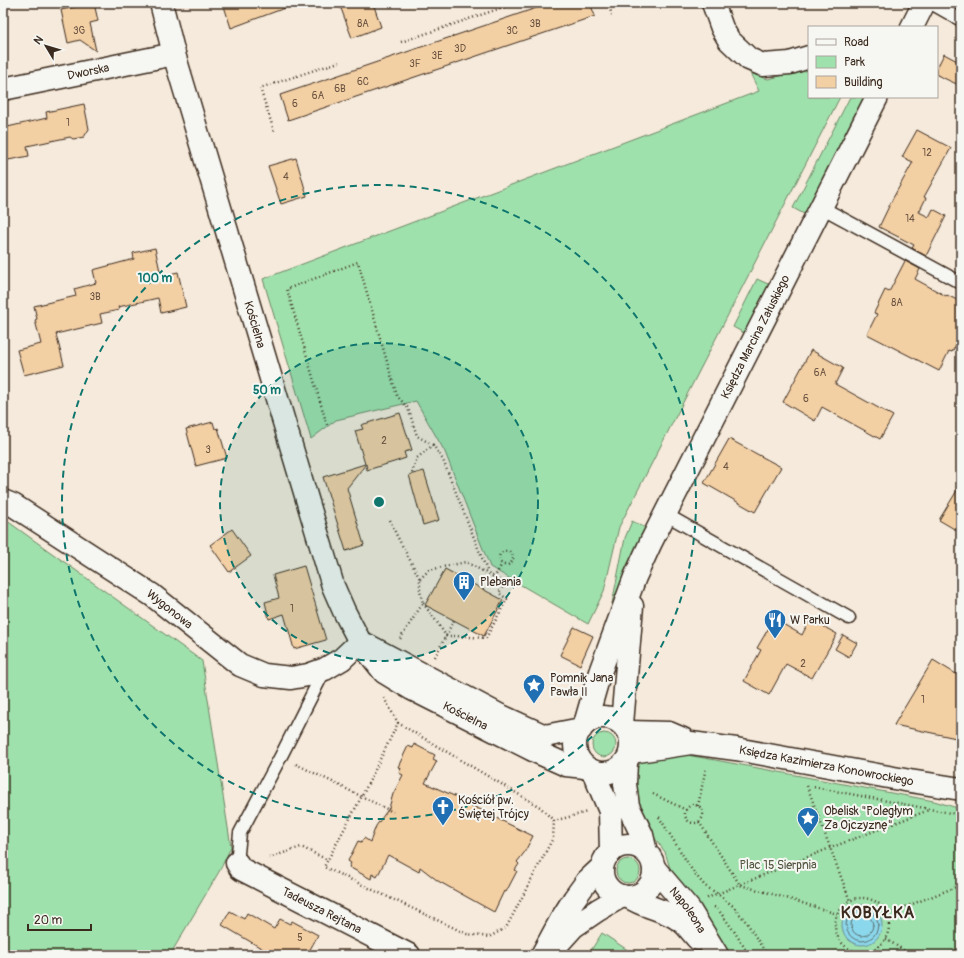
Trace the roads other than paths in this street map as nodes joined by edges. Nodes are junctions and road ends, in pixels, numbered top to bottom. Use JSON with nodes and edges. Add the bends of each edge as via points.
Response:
{"nodes":[{"id":1,"x":161,"y":3,"type":"edge"},
{"id":2,"x":713,"y":3,"type":"edge"},
{"id":3,"x":924,"y":3,"type":"edge"},
{"id":4,"x":931,"y":3,"type":"edge"},
{"id":5,"x":961,"y":20,"type":"edge"},
{"id":6,"x":912,"y":26,"type":"edge"},
{"id":7,"x":174,"y":54,"type":"junction"},
{"id":8,"x":808,"y":57,"type":"edge"},
{"id":9,"x":3,"y":89,"type":"edge"},
{"id":10,"x":876,"y":98,"type":"edge"},
{"id":11,"x":821,"y":207,"type":"junction"},
{"id":12,"x":961,"y":283,"type":"edge"},
{"id":13,"x":3,"y":501,"type":"edge"},
{"id":14,"x":665,"y":514,"type":"junction"},
{"id":15,"x":634,"y":577,"type":"junction"},
{"id":16,"x":849,"y":618,"type":"dead end"},
{"id":17,"x":360,"y":642,"type":"junction"},
{"id":18,"x":333,"y":664,"type":"junction"},
{"id":19,"x":583,"y":726,"type":"junction"},
{"id":20,"x":627,"y":743,"type":"junction"},
{"id":21,"x":589,"y":769,"type":"junction"},
{"id":22,"x":961,"y":789,"type":"edge"},
{"id":23,"x":607,"y":860,"type":"junction"},
{"id":24,"x":650,"y":860,"type":"junction"},
{"id":25,"x":237,"y":864,"type":"joint"},
{"id":26,"x":625,"y":897,"type":"junction"},
{"id":27,"x":409,"y":955,"type":"edge"},
{"id":28,"x":542,"y":955,"type":"edge"},
{"id":29,"x":547,"y":955,"type":"edge"},
{"id":30,"x":713,"y":955,"type":"edge"},
{"id":31,"x":717,"y":955,"type":"edge"}],
"edges":[{"from":1,"to":7,"type":"street","name":"Kościelna"},
{"from":2,"to":8,"type":"street","via":[[729,40],[749,59],[763,65],[790,63]]},
{"from":3,"to":6,"type":"street"},
{"from":4,"to":5,"type":"lane"},
{"from":7,"to":9,"type":"street","name":"Dworska"},
{"from":7,"to":17,"type":"street","name":"Kościelna","via":[[333,586]]},
{"from":10,"to":11,"type":"street","name":"Księdza Marcina Załuskiego"},
{"from":11,"to":12,"type":"lane"},
{"from":11,"to":14,"type":"street","name":"Księdza Marcina Załuskiego"},
{"from":13,"to":18,"type":"street","name":"Wygonowa","via":[[152,594],[240,665],[264,675],[291,678],[308,675]]},
{"from":14,"to":15,"type":"street","name":"Księdza Marcina Załuskiego"},
{"from":14,"to":16,"type":"lane"},
{"from":15,"to":19,"type":"street","name":"Księdza Marcina Załuskiego"},
{"from":15,"to":20,"type":"street","name":"Księdza Marcina Załuskiego"},
{"from":17,"to":18,"type":"street"},
{"from":17,"to":19,"type":"street","name":"Kościelna","via":[[544,736]]},
{"from":17,"to":21,"type":"street","name":"Kościelna","via":[[384,672],[412,689],[537,752],[566,765]]},
{"from":18,"to":25,"type":"lane","via":[[240,833]]},
{"from":19,"to":20,"type":"street","via":[[597,718],[611,718]]},
{"from":19,"to":21,"type":"street","via":[[577,738],[576,748],[579,758]]},
{"from":20,"to":21,"type":"street","via":[[617,770],[605,773]]},
{"from":20,"to":22,"type":"street","name":"Księdza Kazimierza Konowrockiego","via":[[669,733],[691,743]]},
{"from":20,"to":24,"type":"street","name":"Księdza Marcina Załuskiego","via":[[625,784],[628,806],[642,835]]},
{"from":21,"to":23,"type":"street","via":[[610,811]]},
{"from":23,"to":24,"type":"street","via":[[626,845],[637,846]]},
{"from":23,"to":26,"type":"street","via":[[603,878],[614,893]]},
{"from":23,"to":28,"type":"street","via":[[578,892]]},
{"from":24,"to":26,"type":"street","via":[[652,880],[648,887],[639,894]]},
{"from":24,"to":31,"type":"street","name":"Napoleona","via":[[689,908]]},
{"from":25,"to":27,"type":"street","name":"Tadeusza Rejtana","via":[[241,869]]},
{"from":26,"to":29,"type":"street","via":[[598,910],[573,927]]},
{"from":26,"to":30,"type":"street","name":"Napoleona","via":[[679,919]]}]}
